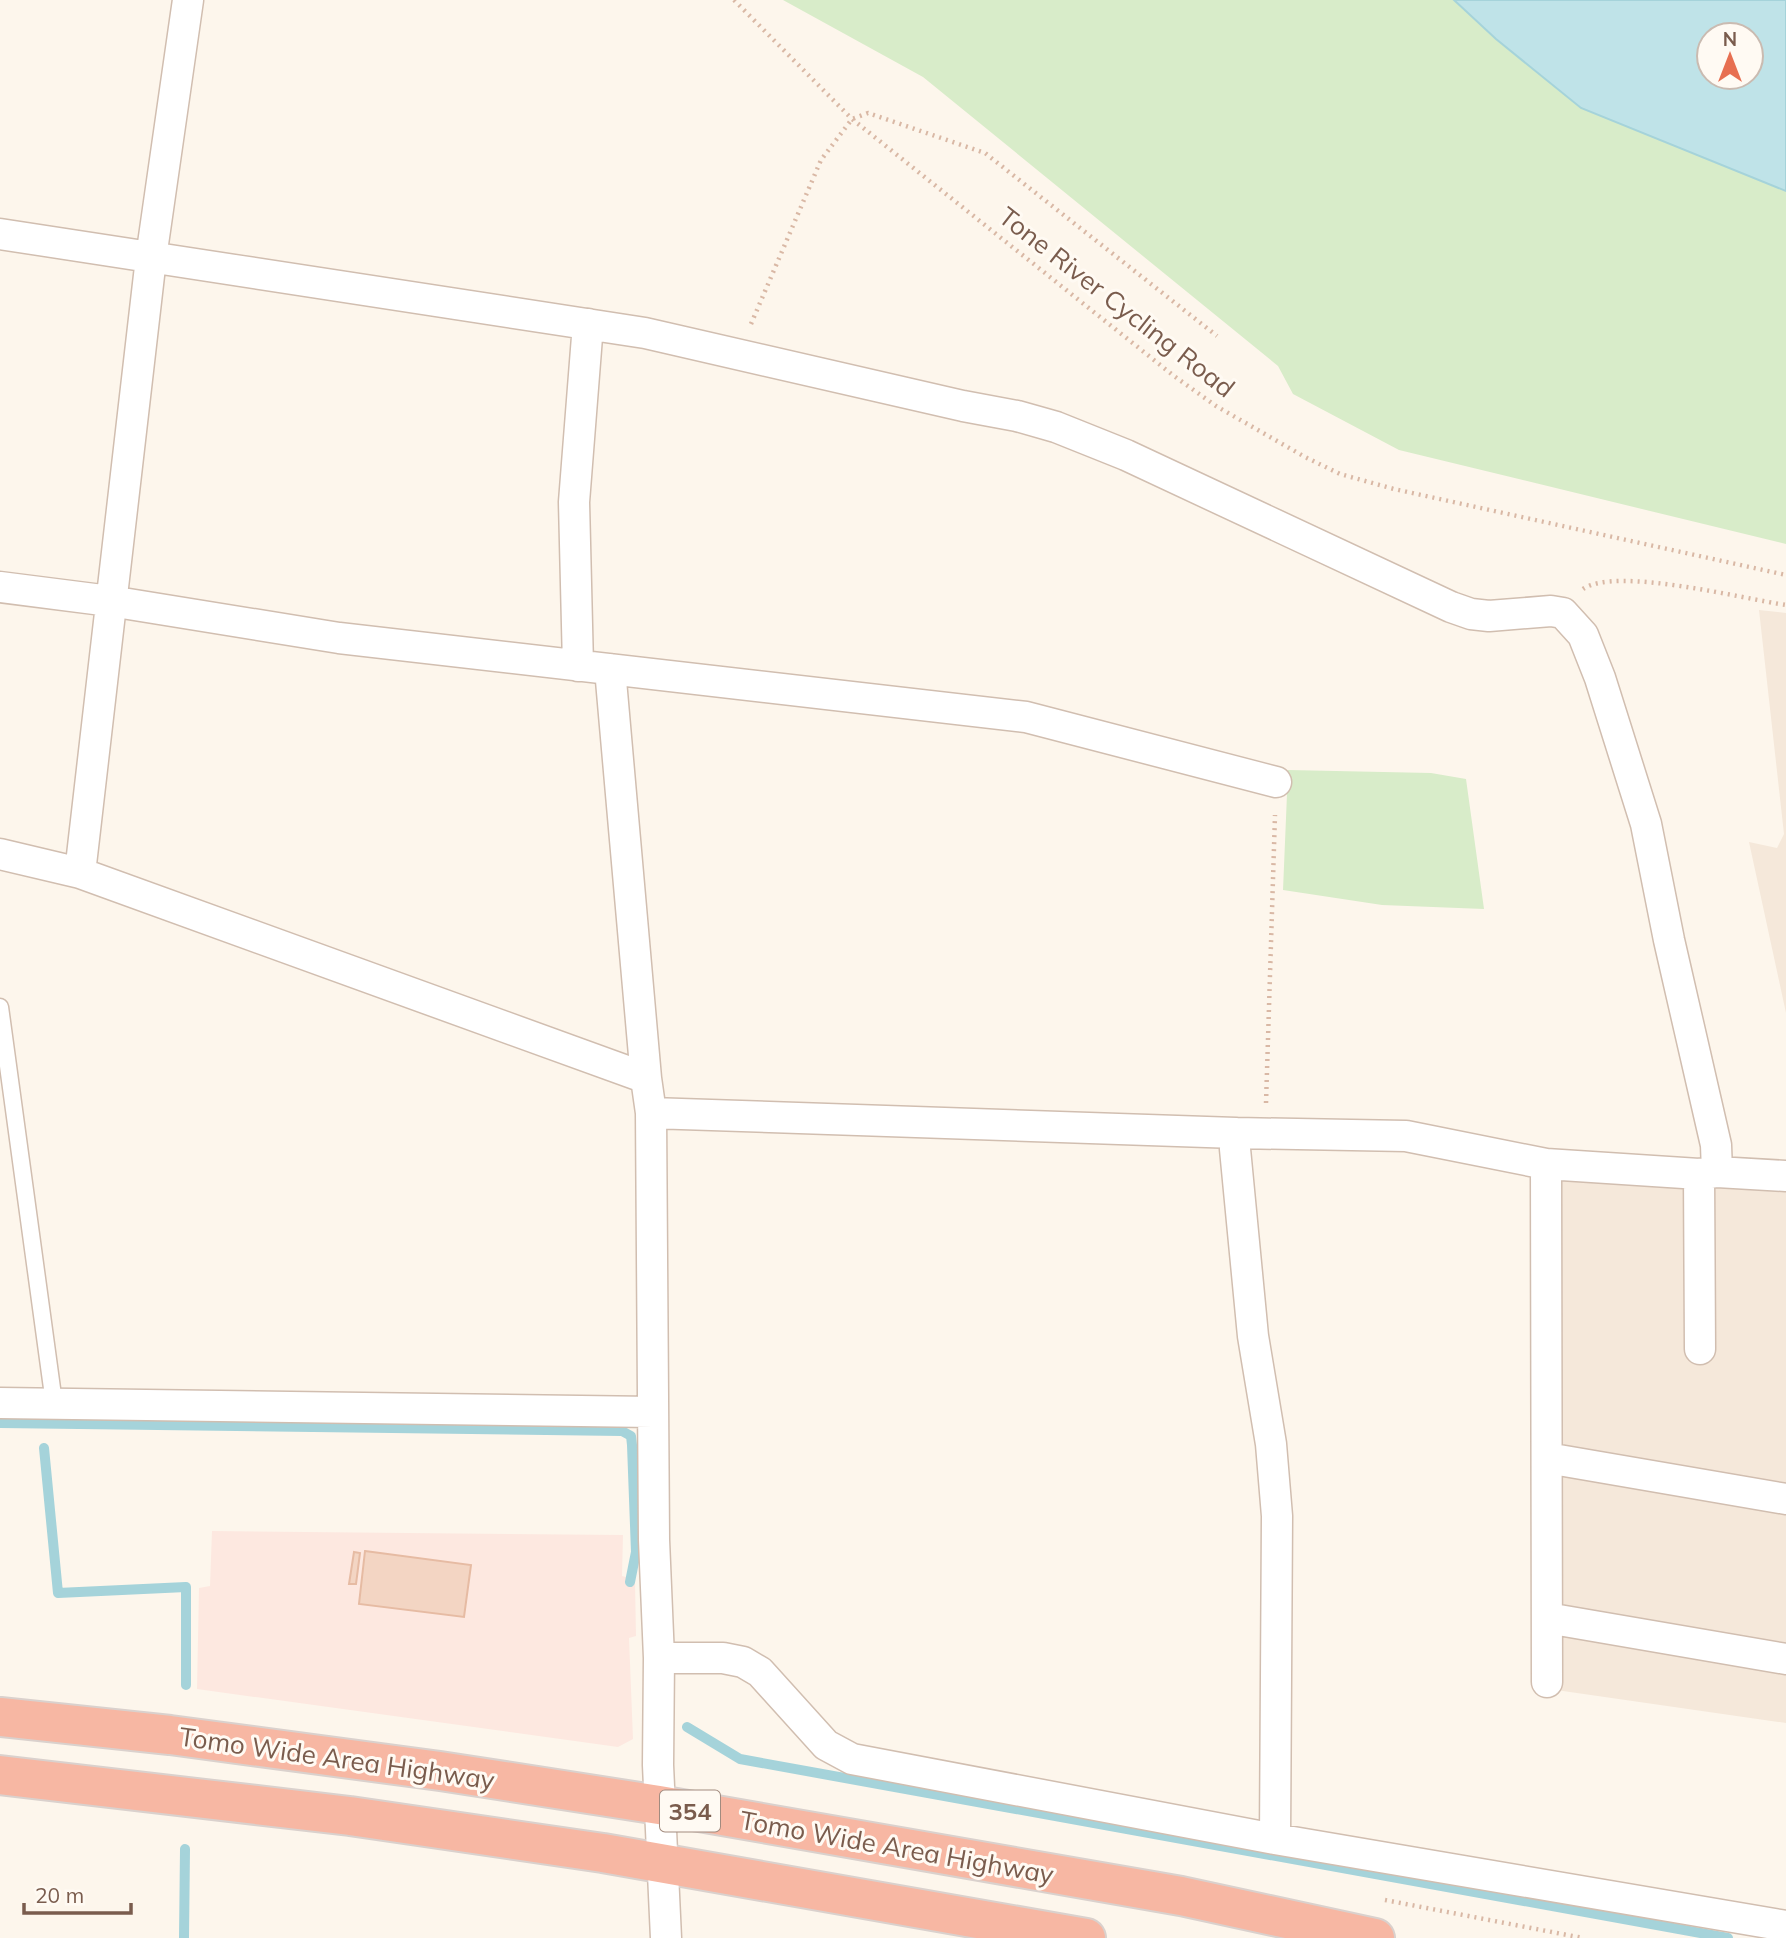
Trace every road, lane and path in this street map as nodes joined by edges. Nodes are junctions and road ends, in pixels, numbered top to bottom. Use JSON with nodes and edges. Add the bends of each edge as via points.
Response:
{"nodes":[{"id":1,"x":188,"y":0,"type":"edge"},
{"id":2,"x":734,"y":0,"type":"edge"},
{"id":3,"x":852,"y":119,"type":"junction"},
{"id":4,"x":0,"y":234,"type":"edge"},
{"id":5,"x":151,"y":258,"type":"junction"},
{"id":6,"x":588,"y":324,"type":"junction"},
{"id":7,"x":1217,"y":336,"type":"dead end"},
{"id":8,"x":738,"y":354,"type":"junction"},
{"id":9,"x":1786,"y":575,"type":"edge"},
{"id":10,"x":0,"y":587,"type":"edge"},
{"id":11,"x":1574,"y":595,"type":"dead end"},
{"id":12,"x":110,"y":601,"type":"junction"},
{"id":13,"x":1786,"y":605,"type":"edge"},
{"id":14,"x":578,"y":666,"type":"junction"},
{"id":15,"x":610,"y":669,"type":"junction"},
{"id":16,"x":1276,"y":782,"type":"joint"},
{"id":17,"x":0,"y":854,"type":"edge"},
{"id":18,"x":80,"y":873,"type":"junction"},
{"id":19,"x":0,"y":1007,"type":"edge"},
{"id":20,"x":646,"y":1078,"type":"junction"},
{"id":21,"x":651,"y":1113,"type":"junction"},
{"id":22,"x":1251,"y":1133,"type":"junction"},
{"id":23,"x":1546,"y":1164,"type":"junction"},
{"id":24,"x":1708,"y":1173,"type":"junction"},
{"id":25,"x":1786,"y":1176,"type":"edge"},
{"id":26,"x":1700,"y":1349,"type":"dead end"},
{"id":27,"x":0,"y":1403,"type":"edge"},
{"id":28,"x":54,"y":1403,"type":"junction"},
{"id":29,"x":653,"y":1412,"type":"junction"},
{"id":30,"x":1547,"y":1458,"type":"junction"},
{"id":31,"x":1786,"y":1499,"type":"edge"},
{"id":32,"x":1547,"y":1618,"type":"junction"},
{"id":33,"x":659,"y":1658,"type":"junction"},
{"id":34,"x":1786,"y":1659,"type":"edge"},
{"id":35,"x":1547,"y":1682,"type":"dead end"},
{"id":36,"x":0,"y":1717,"type":"edge"},
{"id":37,"x":0,"y":1775,"type":"edge"},
{"id":38,"x":659,"y":1805,"type":"junction"},
{"id":39,"x":1275,"y":1839,"type":"junction"},
{"id":40,"x":661,"y":1862,"type":"junction"},
{"id":41,"x":1786,"y":1926,"type":"edge"},
{"id":42,"x":666,"y":1938,"type":"edge"},
{"id":43,"x":1086,"y":1938,"type":"edge"},
{"id":44,"x":1375,"y":1938,"type":"edge"}],
"edges":[{"from":1,"to":5,"type":"street"},
{"from":2,"to":3,"type":"path","name":"Tone River Cycling Road"},
{"from":3,"to":7,"type":"path","via":[[868,113],[985,153]]},
{"from":3,"to":8,"type":"path","via":[[821,160]]},
{"from":3,"to":9,"type":"path","name":"Tone River Cycling Road","via":[[1174,376],[1305,457],[1340,474],[1394,489]]},
{"from":4,"to":5,"type":"street"},
{"from":5,"to":6,"type":"street"},
{"from":5,"to":12,"type":"street"},
{"from":6,"to":8,"type":"street"},
{"from":6,"to":14,"type":"street","via":[[574,502]]},
{"from":8,"to":24,"type":"street","via":[[1056,427],[1471,614],[1563,613],[1583,635],[1596,667],[1646,824],[1716,1145]]},
{"from":10,"to":12,"type":"street"},
{"from":11,"to":13,"type":"path","via":[[1590,584],[1618,580]]},
{"from":12,"to":14,"type":"street","via":[[338,638]]},
{"from":12,"to":18,"type":"street"},
{"from":14,"to":15,"type":"street"},
{"from":15,"to":16,"type":"street","via":[[1026,717]]},
{"from":15,"to":20,"type":"street"},
{"from":16,"to":22,"type":"path"},
{"from":17,"to":18,"type":"street"},
{"from":18,"to":20,"type":"street"},
{"from":19,"to":28,"type":"lane"},
{"from":20,"to":21,"type":"street"},
{"from":21,"to":22,"type":"street"},
{"from":21,"to":29,"type":"street"},
{"from":22,"to":23,"type":"street","via":[[1406,1136]]},
{"from":22,"to":39,"type":"street","via":[[1235,1149],[1277,1516]]},
{"from":23,"to":24,"type":"street"},
{"from":23,"to":30,"type":"street"},
{"from":24,"to":25,"type":"street"},
{"from":24,"to":26,"type":"street"},
{"from":27,"to":28,"type":"street"},
{"from":28,"to":29,"type":"street"},
{"from":29,"to":33,"type":"street"},
{"from":30,"to":31,"type":"street"},
{"from":30,"to":32,"type":"street"},
{"from":32,"to":34,"type":"street"},
{"from":32,"to":35,"type":"street"},
{"from":33,"to":38,"type":"street"},
{"from":33,"to":39,"type":"street","via":[[743,1662],[760,1672],[826,1745],[852,1759]]},
{"from":36,"to":38,"type":"highway","name":"Tomo Wide Area Highway","number":"354","via":[[440,1771]]},
{"from":37,"to":40,"type":"highway","number":"354","via":[[350,1816]]},
{"from":38,"to":40,"type":"street"},
{"from":38,"to":44,"type":"highway","name":"Tomo Wide Area Highway","number":"354","via":[[1181,1896]]},
{"from":39,"to":41,"type":"street"},
{"from":40,"to":42,"type":"street"},
{"from":40,"to":43,"type":"highway","number":"354"}]}
